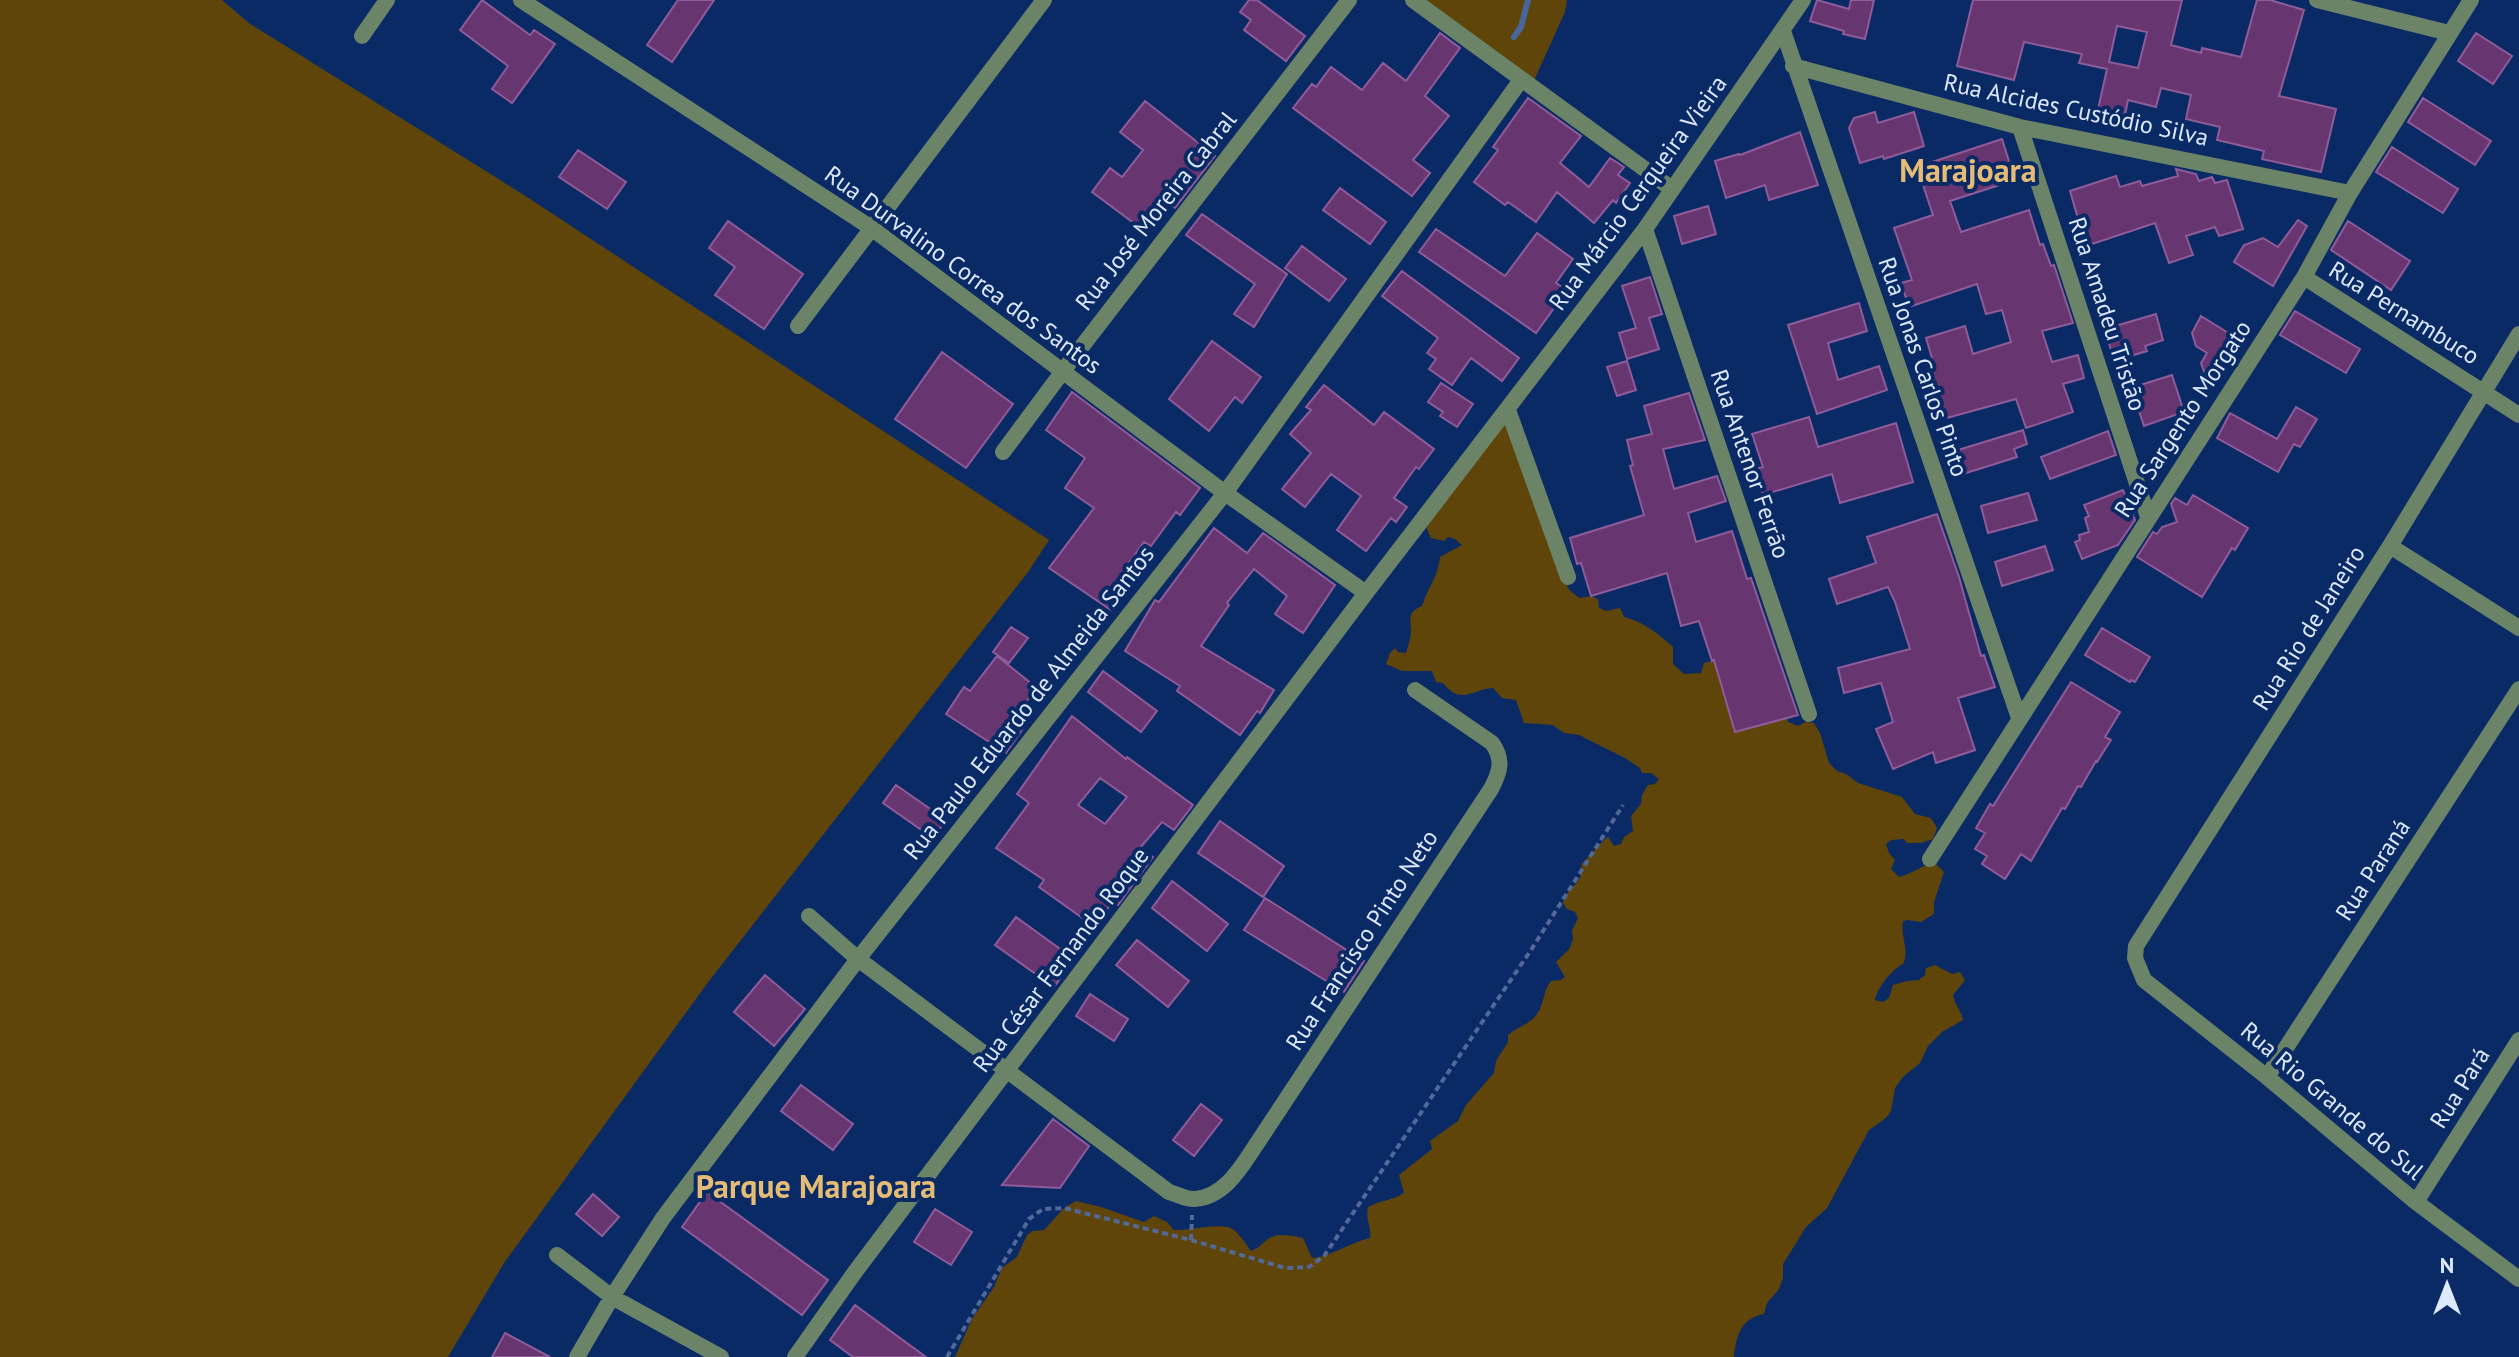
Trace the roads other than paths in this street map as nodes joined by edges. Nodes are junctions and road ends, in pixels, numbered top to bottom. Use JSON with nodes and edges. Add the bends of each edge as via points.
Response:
{"nodes":[{"id":1,"x":387,"y":0,"type":"edge"},
{"id":2,"x":521,"y":0,"type":"edge"},
{"id":3,"x":1349,"y":0,"type":"edge"},
{"id":4,"x":1413,"y":0,"type":"edge"},
{"id":5,"x":1803,"y":0,"type":"edge"},
{"id":6,"x":2317,"y":0,"type":"edge"},
{"id":7,"x":2471,"y":0,"type":"edge"},
{"id":8,"x":1039,"y":2,"type":"edge"},
{"id":9,"x":1783,"y":31,"type":"junction"},
{"id":10,"x":2449,"y":33,"type":"junction"},
{"id":11,"x":362,"y":36,"type":"dead end"},
{"id":12,"x":1793,"y":66,"type":"junction"},
{"id":13,"x":1521,"y":80,"type":"junction"},
{"id":14,"x":2020,"y":127,"type":"junction"},
{"id":15,"x":1672,"y":189,"type":"junction"},
{"id":16,"x":2350,"y":193,"type":"junction"},
{"id":17,"x":870,"y":227,"type":"junction"},
{"id":18,"x":1645,"y":229,"type":"junction"},
{"id":19,"x":2304,"y":277,"type":"junction"},
{"id":20,"x":798,"y":326,"type":"dead end"},
{"id":21,"x":2519,"y":334,"type":"edge"},
{"id":22,"x":1063,"y":371,"type":"junction"},
{"id":23,"x":2484,"y":392,"type":"junction"},
{"id":24,"x":1508,"y":410,"type":"junction"},
{"id":25,"x":2519,"y":415,"type":"edge"},
{"id":26,"x":1003,"y":452,"type":"dead end"},
{"id":27,"x":1225,"y":493,"type":"junction"},
{"id":28,"x":2148,"y":517,"type":"junction"},
{"id":29,"x":2390,"y":546,"type":"junction"},
{"id":30,"x":1568,"y":577,"type":"dead end"},
{"id":31,"x":1366,"y":593,"type":"junction"},
{"id":32,"x":2519,"y":628,"type":"edge"},
{"id":33,"x":2519,"y":689,"type":"edge"},
{"id":34,"x":1415,"y":690,"type":"dead end"},
{"id":35,"x":1809,"y":714,"type":"dead end"},
{"id":36,"x":2019,"y":718,"type":"junction"},
{"id":37,"x":1930,"y":859,"type":"dead end"},
{"id":38,"x":809,"y":916,"type":"dead end"},
{"id":39,"x":2136,"y":946,"type":"joint"},
{"id":40,"x":858,"y":959,"type":"junction"},
{"id":41,"x":2519,"y":1040,"type":"edge"},
{"id":42,"x":1009,"y":1070,"type":"junction"},
{"id":43,"x":2267,"y":1077,"type":"junction"},
{"id":44,"x":2416,"y":1202,"type":"junction"},
{"id":45,"x":557,"y":1255,"type":"dead end"},
{"id":46,"x":2519,"y":1279,"type":"edge"},
{"id":47,"x":612,"y":1297,"type":"junction"},
{"id":48,"x":577,"y":1357,"type":"edge"},
{"id":49,"x":721,"y":1357,"type":"edge"},
{"id":50,"x":795,"y":1357,"type":"edge"}],
"edges":[{"from":1,"to":11,"type":"street"},
{"from":2,"to":17,"type":"street","name":"Rua Durvalino Correa dos Santos"},
{"from":3,"to":22,"type":"street","name":"Rua José Moreira Cabral"},
{"from":4,"to":13,"type":"street"},
{"from":5,"to":9,"type":"street","name":"Rua Márcio Cerqueira Vieira"},
{"from":6,"to":10,"type":"street"},
{"from":7,"to":10,"type":"street","name":"Rua Sargento Morgato"},
{"from":8,"to":17,"type":"street"},
{"from":9,"to":12,"type":"street","name":"Rua Jonas Carlos Pinto"},
{"from":9,"to":15,"type":"street","name":"Rua Márcio Cerqueira Vieira"},
{"from":10,"to":16,"type":"street","name":"Rua Sargento Morgato"},
{"from":12,"to":14,"type":"street","name":"Rua Alcides Custódio Silva"},
{"from":12,"to":36,"type":"street","name":"Rua Jonas Carlos Pinto"},
{"from":13,"to":15,"type":"street"},
{"from":13,"to":27,"type":"street","name":"Rua Paulo Eduardo de Almeida Santos"},
{"from":14,"to":16,"type":"street","name":"Rua Alcides Custódio Silva"},
{"from":14,"to":28,"type":"street","name":"Rua Amadeu Tristão"},
{"from":15,"to":18,"type":"street","name":"Rua Márcio Cerqueira Vieira"},
{"from":16,"to":19,"type":"street","name":"Rua Sargento Morgato"},
{"from":17,"to":20,"type":"street"},
{"from":17,"to":22,"type":"street","name":"Rua Durvalino Correa dos Santos"},
{"from":18,"to":24,"type":"street","name":"Rua Márcio Cerqueira Vieira"},
{"from":18,"to":35,"type":"street","name":"Rua Antenor Ferrão"},
{"from":19,"to":23,"type":"street","name":"Rua Pernambuco"},
{"from":19,"to":28,"type":"street","name":"Rua Sargento Morgato"},
{"from":21,"to":23,"type":"street","name":"Rua Rio de Janeiro"},
{"from":22,"to":26,"type":"street","name":"Rua José Moreira Cabral"},
{"from":22,"to":27,"type":"street","name":"Rua Durvalino Correa dos Santos"},
{"from":23,"to":25,"type":"street","name":"Rua Pernambuco"},
{"from":23,"to":29,"type":"street","name":"Rua Rio de Janeiro"},
{"from":24,"to":30,"type":"street"},
{"from":24,"to":31,"type":"street","name":"Rua Márcio Cerqueira Vieira"},
{"from":27,"to":31,"type":"street","name":"Rua Durvalino Correa dos Santos"},
{"from":27,"to":40,"type":"street","name":"Rua Paulo Eduardo de Almeida Santos"},
{"from":28,"to":36,"type":"street","name":"Rua Sargento Morgato"},
{"from":29,"to":32,"type":"street"},
{"from":29,"to":39,"type":"street","name":"Rua Rio de Janeiro"},
{"from":31,"to":42,"type":"street","name":"Rua César Fernando Roque"},
{"from":33,"to":43,"type":"street","name":"Rua Paraná"},
{"from":34,"to":42,"type":"street","name":"Rua Francisco Pinto Neto","via":[[1492,743],[1500,771],[1232,1180],[1193,1200],[1169,1192]]},
{"from":36,"to":37,"type":"street","name":"Rua Sargento Morgato"},
{"from":38,"to":40,"type":"street"},
{"from":39,"to":43,"type":"street","name":"Rua Rio Grande do Sul","via":[[2144,980]]},
{"from":40,"to":42,"type":"street"},
{"from":40,"to":47,"type":"street","name":"Rua Paulo Eduardo de Almeida Santos","via":[[663,1218]]},
{"from":41,"to":44,"type":"street","name":"Rua Pará"},
{"from":42,"to":50,"type":"street","name":"Rua César Fernando Roque"},
{"from":43,"to":44,"type":"street","name":"Rua Rio Grande do Sul"},
{"from":44,"to":46,"type":"street","name":"Rua Rio Grande do Sul"},
{"from":45,"to":47,"type":"street"},
{"from":47,"to":48,"type":"street","name":"Rua Paulo Eduardo de Almeida Santos"},
{"from":47,"to":49,"type":"street"}]}
